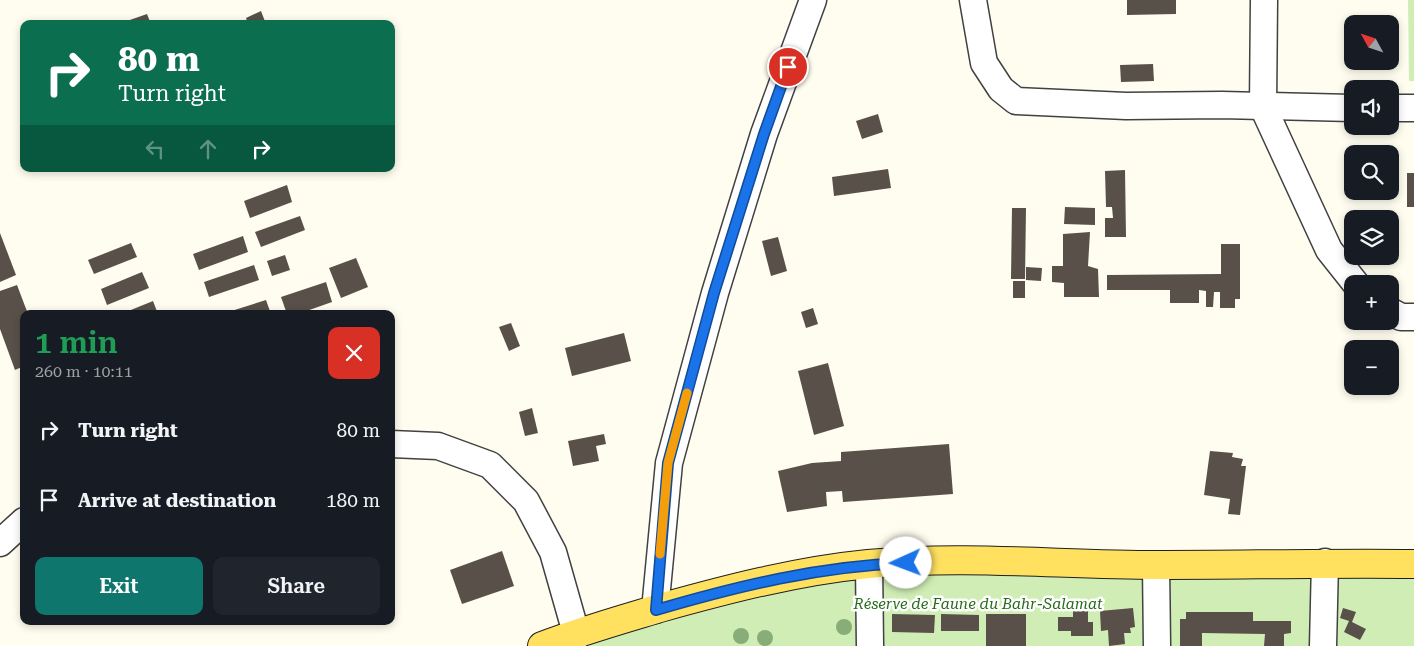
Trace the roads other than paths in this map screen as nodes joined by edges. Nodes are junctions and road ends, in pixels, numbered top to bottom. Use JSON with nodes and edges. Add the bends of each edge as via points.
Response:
{"nodes":[{"id":1,"x":813,"y":0,"type":"edge"},
{"id":2,"x":973,"y":0,"type":"edge"},
{"id":3,"x":1264,"y":0,"type":"edge"},
{"id":4,"x":1263,"y":107,"type":"junction"},
{"id":5,"x":1344,"y":108,"type":"edge"},
{"id":6,"x":1399,"y":108,"type":"edge"},
{"id":7,"x":1414,"y":108,"type":"edge"},
{"id":8,"x":1349,"y":275,"type":"edge"},
{"id":9,"x":1399,"y":316,"type":"edge"},
{"id":10,"x":1414,"y":316,"type":"edge"},
{"id":11,"x":395,"y":444,"type":"edge"},
{"id":12,"x":20,"y":524,"type":"edge"},
{"id":13,"x":0,"y":542,"type":"edge"},
{"id":14,"x":1325,"y":562,"type":"junction"},
{"id":15,"x":869,"y":564,"type":"junction"},
{"id":16,"x":1414,"y":564,"type":"edge"},
{"id":17,"x":1156,"y":565,"type":"junction"},
{"id":18,"x":656,"y":610,"type":"junction"},
{"id":19,"x":574,"y":639,"type":"edge"},
{"id":20,"x":542,"y":646,"type":"edge"},
{"id":21,"x":870,"y":646,"type":"edge"},
{"id":22,"x":1158,"y":646,"type":"edge"},
{"id":23,"x":1323,"y":646,"type":"edge"}],
"edges":[{"from":1,"to":18,"type":"street","via":[[764,134],[714,293],[668,463]]},
{"from":2,"to":4,"type":"street","via":[[984,63],[1001,89],[1016,101]]},
{"from":3,"to":4,"type":"street"},
{"from":4,"to":5,"type":"street"},
{"from":4,"to":8,"type":"street","via":[[1329,250]]},
{"from":6,"to":7,"type":"street"},
{"from":9,"to":10,"type":"street"},
{"from":11,"to":19,"type":"street","via":[[438,446],[490,465],[526,502],[553,552]]},
{"from":12,"to":13,"type":"street"},
{"from":14,"to":16,"type":"main road"},
{"from":14,"to":17,"type":"main road"},
{"from":14,"to":23,"type":"street"},
{"from":15,"to":17,"type":"main road","via":[[961,561]]},
{"from":15,"to":18,"type":"main road","via":[[783,577]]},
{"from":15,"to":21,"type":"street"},
{"from":17,"to":22,"type":"street"},
{"from":18,"to":19,"type":"main road"},
{"from":19,"to":20,"type":"main road"}]}
